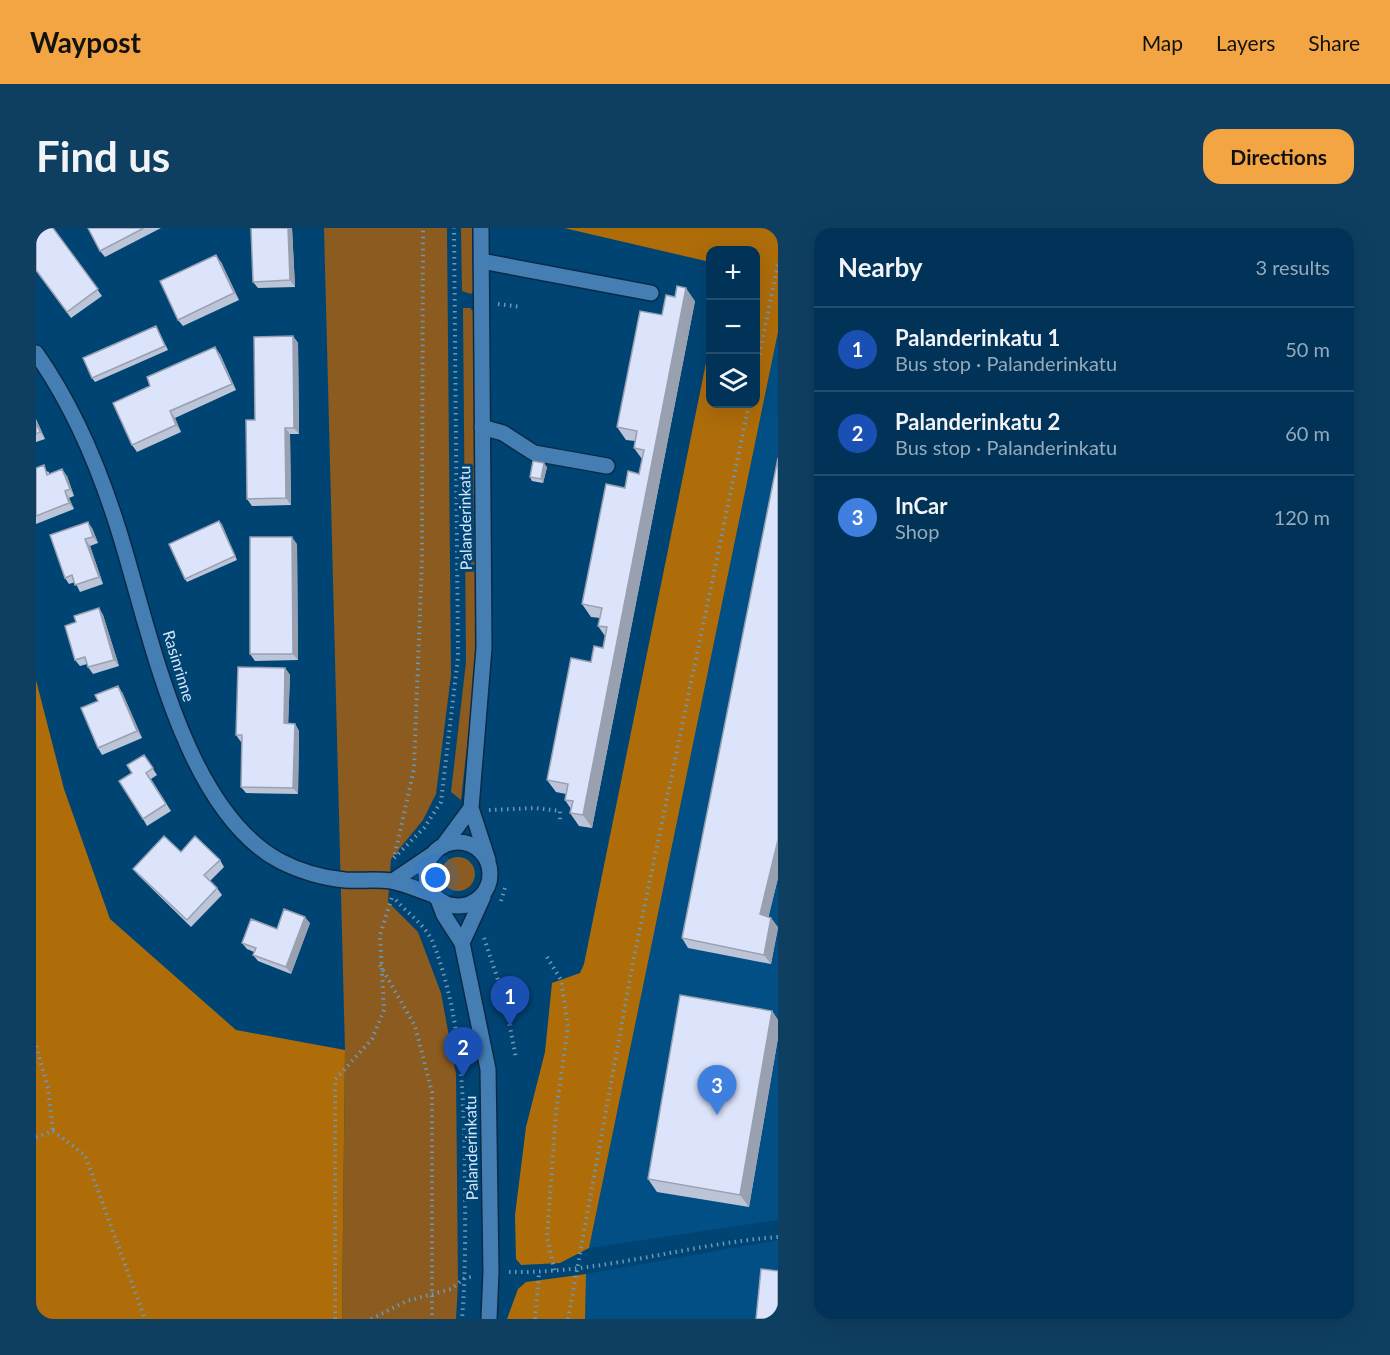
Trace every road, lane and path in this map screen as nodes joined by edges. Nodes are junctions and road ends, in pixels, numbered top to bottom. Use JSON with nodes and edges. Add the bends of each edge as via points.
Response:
{"nodes":[{"id":1,"x":423,"y":228,"type":"edge"},
{"id":2,"x":453,"y":228,"type":"edge"},
{"id":3,"x":481,"y":228,"type":"edge"},
{"id":4,"x":481,"y":261,"type":"junction"},
{"id":5,"x":778,"y":263,"type":"edge"},
{"id":6,"x":651,"y":293,"type":"dead end"},
{"id":7,"x":36,"y":352,"type":"edge"},
{"id":8,"x":760,"y":354,"type":"edge"},
{"id":9,"x":748,"y":408,"type":"edge"},
{"id":10,"x":482,"y":427,"type":"junction"},
{"id":11,"x":607,"y":466,"type":"dead end"},
{"id":12,"x":441,"y":802,"type":"junction"},
{"id":13,"x":471,"y":808,"type":"junction"},
{"id":14,"x":560,"y":821,"type":"dead end"},
{"id":15,"x":438,"y":850,"type":"junction"},
{"id":16,"x":395,"y":855,"type":"junction"},
{"id":17,"x":488,"y":860,"type":"junction"},
{"id":18,"x":393,"y":889,"type":"junction"},
{"id":19,"x":485,"y":892,"type":"junction"},
{"id":20,"x":436,"y":897,"type":"junction"},
{"id":21,"x":484,"y":937,"type":"dead end"},
{"id":22,"x":462,"y":943,"type":"junction"},
{"id":23,"x":547,"y":957,"type":"dead end"},
{"id":24,"x":380,"y":964,"type":"junction"},
{"id":25,"x":36,"y":1046,"type":"edge"},
{"id":26,"x":516,"y":1058,"type":"dead end"},
{"id":27,"x":53,"y":1131,"type":"junction"},
{"id":28,"x":36,"y":1137,"type":"edge"},
{"id":29,"x":778,"y":1237,"type":"edge"},
{"id":30,"x":575,"y":1271,"type":"junction"},
{"id":31,"x":491,"y":1272,"type":"junction"},
{"id":32,"x":555,"y":1272,"type":"junction"},
{"id":33,"x":539,"y":1273,"type":"junction"},
{"id":34,"x":465,"y":1278,"type":"junction"},
{"id":35,"x":433,"y":1294,"type":"junction"},
{"id":36,"x":145,"y":1319,"type":"edge"},
{"id":37,"x":335,"y":1319,"type":"edge"},
{"id":38,"x":371,"y":1319,"type":"edge"},
{"id":39,"x":432,"y":1319,"type":"edge"},
{"id":40,"x":462,"y":1319,"type":"edge"},
{"id":41,"x":489,"y":1319,"type":"edge"},
{"id":42,"x":535,"y":1319,"type":"edge"},
{"id":43,"x":568,"y":1319,"type":"edge"}],
"edges":[{"from":1,"to":16,"type":"path","via":[[422,559],[414,769]]},
{"from":2,"to":12,"type":"path","via":[[458,657]]},
{"from":3,"to":4,"type":"street","name":"Palanderinkatu"},
{"from":4,"to":6,"type":"street"},
{"from":4,"to":10,"type":"street","name":"Palanderinkatu"},
{"from":5,"to":8,"type":"path"},
{"from":7,"to":18,"type":"street","name":"Rasinrinne","via":[[84,436],[117,523],[170,705],[205,778],[236,824],[280,861],[306,871]]},
{"from":9,"to":30,"type":"path","via":[[634,957]]},
{"from":10,"to":11,"type":"street","via":[[503,433],[534,453]]},
{"from":10,"to":13,"type":"street","name":"Palanderinkatu","via":[[484,648]]},
{"from":12,"to":13,"type":"path"},
{"from":12,"to":16,"type":"path","via":[[424,828]]},
{"from":13,"to":14,"type":"path","via":[[561,811]]},
{"from":13,"to":15,"type":"street"},
{"from":13,"to":17,"type":"street","name":"Palanderinkatu"},
{"from":15,"to":17,"type":"street","via":[[452,842],[473,845]]},
{"from":15,"to":18,"type":"street"},
{"from":15,"to":20,"type":"street","via":[[426,870],[426,879]]},
{"from":16,"to":18,"type":"path","via":[[391,863]]},
{"from":17,"to":19,"type":"street","via":[[490,871]]},
{"from":18,"to":20,"type":"street","name":"Rasinrinne"},
{"from":18,"to":24,"type":"path","via":[[380,935]]},
{"from":18,"to":34,"type":"path","via":[[434,943],[457,1030],[464,1103]]},
{"from":19,"to":20,"type":"street","via":[[478,900],[458,906]]},
{"from":19,"to":22,"type":"street"},
{"from":20,"to":22,"type":"street","name":"Palanderinkatu"},
{"from":21,"to":26,"type":"path","via":[[505,1000]]},
{"from":22,"to":31,"type":"street","name":"Palanderinkatu","via":[[488,1069]]},
{"from":23,"to":32,"type":"path","via":[[561,980],[568,1027],[556,1112],[547,1237]]},
{"from":24,"to":35,"type":"path","via":[[415,1026],[432,1092]]},
{"from":24,"to":37,"type":"path","via":[[384,1010],[372,1039],[335,1080]]},
{"from":25,"to":27,"type":"path","via":[[48,1088]]},
{"from":27,"to":28,"type":"path"},
{"from":27,"to":36,"type":"path","via":[[85,1155]]},
{"from":29,"to":30,"type":"path"},
{"from":30,"to":32,"type":"path"},
{"from":30,"to":43,"type":"path"},
{"from":31,"to":33,"type":"path"},
{"from":31,"to":34,"type":"path"},
{"from":31,"to":41,"type":"street","name":"Palanderinkatu"},
{"from":32,"to":33,"type":"path"},
{"from":33,"to":42,"type":"path"},
{"from":34,"to":35,"type":"path","via":[[451,1289]]},
{"from":34,"to":40,"type":"path"},
{"from":35,"to":38,"type":"path","via":[[407,1301]]},
{"from":35,"to":39,"type":"path"}]}
